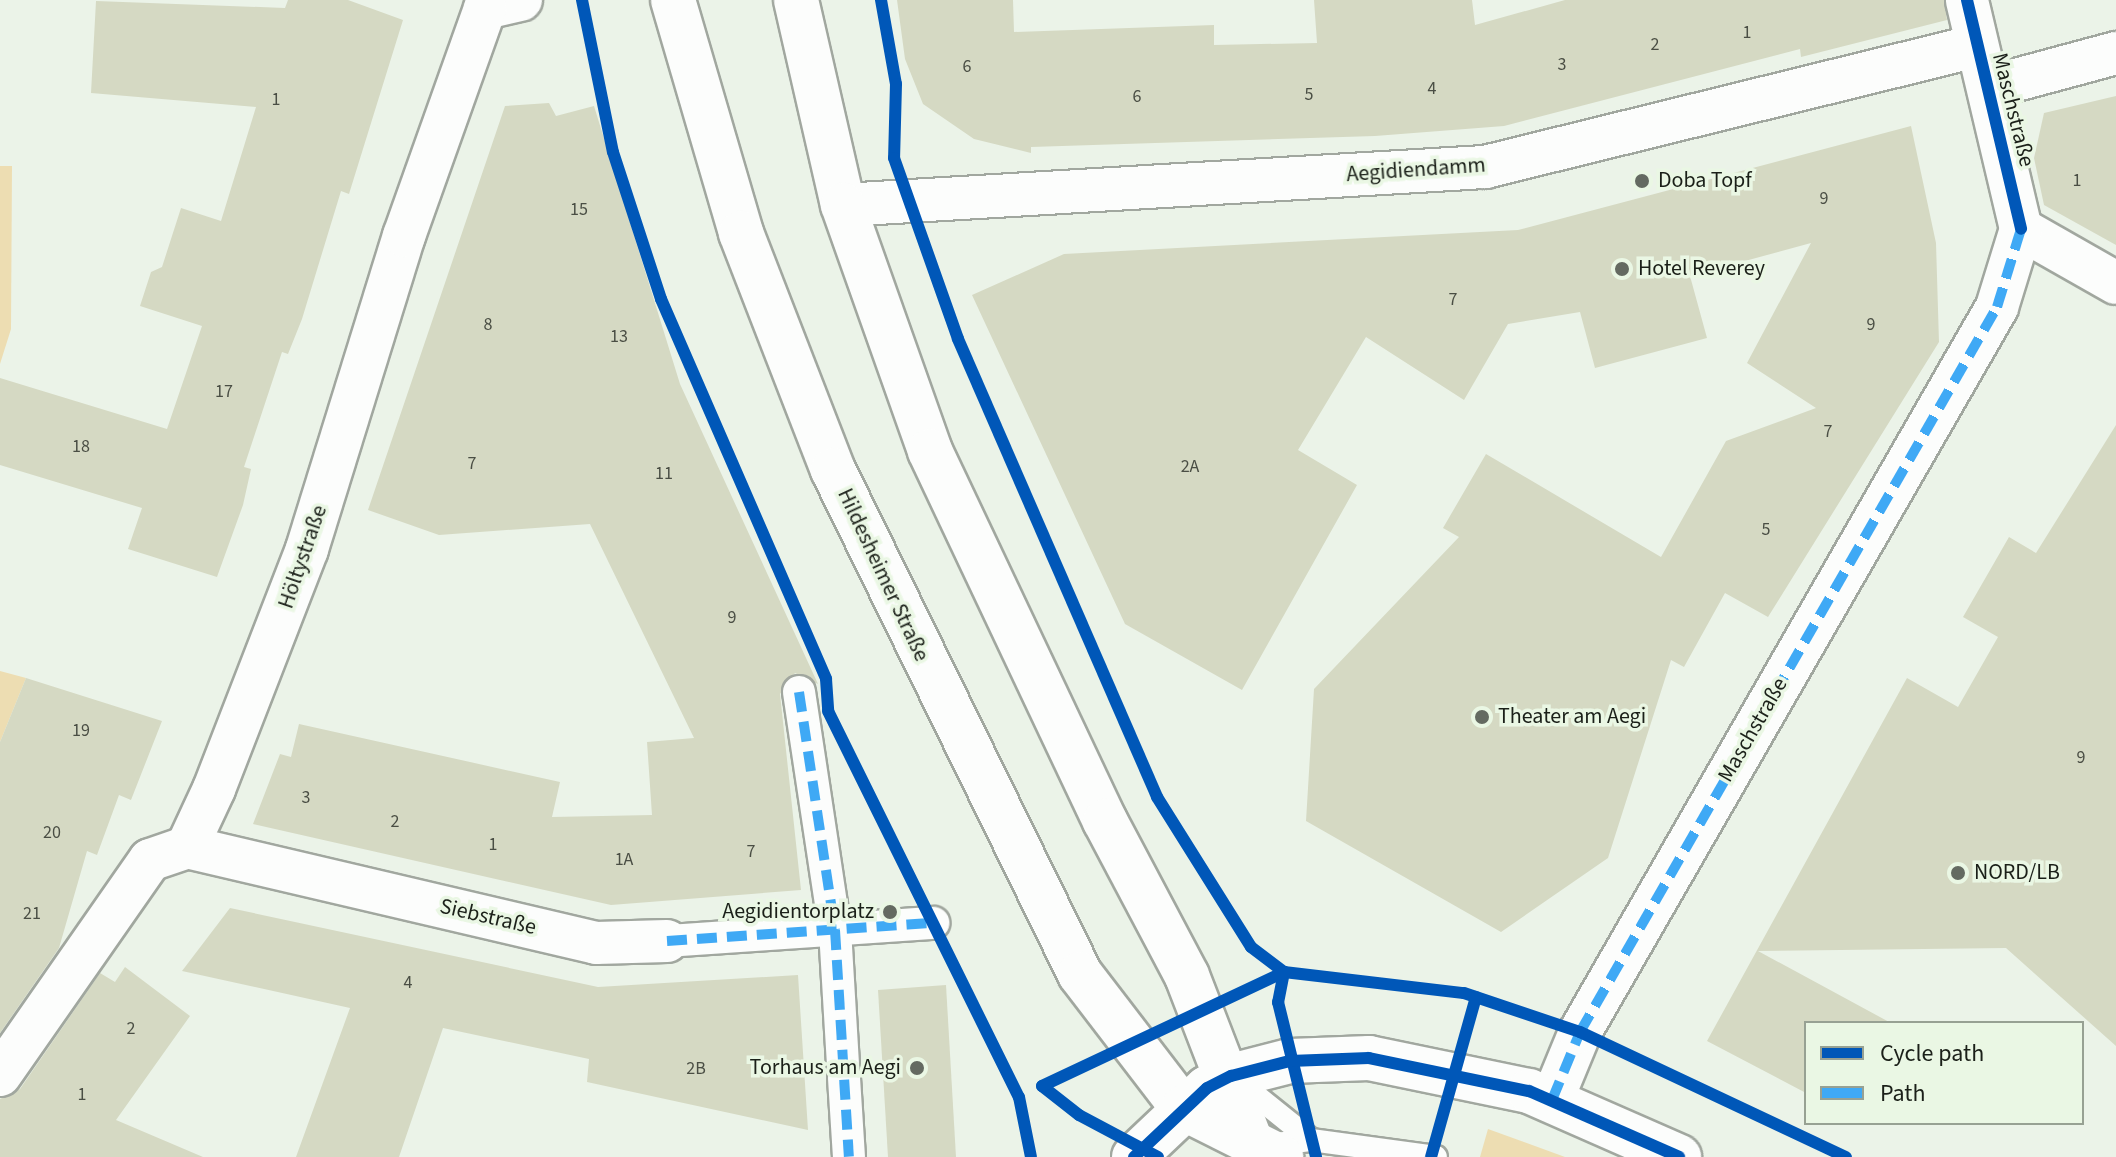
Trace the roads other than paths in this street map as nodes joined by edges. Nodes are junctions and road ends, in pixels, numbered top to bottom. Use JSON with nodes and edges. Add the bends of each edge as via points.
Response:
{"nodes":[{"id":1,"x":673,"y":0,"type":"edge"},
{"id":2,"x":796,"y":0,"type":"edge"},
{"id":3,"x":1967,"y":0,"type":"edge"},
{"id":4,"x":494,"y":3,"type":"edge"},
{"id":5,"x":1976,"y":46,"type":"junction"},
{"id":6,"x":2116,"y":53,"type":"edge"},
{"id":7,"x":1990,"y":87,"type":"junction"},
{"id":8,"x":843,"y":205,"type":"junction"},
{"id":9,"x":2021,"y":229,"type":"junction"},
{"id":10,"x":2116,"y":283,"type":"edge"},
{"id":11,"x":799,"y":692,"type":"dead end"},
{"id":12,"x":187,"y":847,"type":"junction"},
{"id":13,"x":933,"y":923,"type":"dead end"},
{"id":14,"x":835,"y":930,"type":"junction"},
{"id":15,"x":667,"y":941,"type":"joint"},
{"id":16,"x":0,"y":1075,"type":"edge"},
{"id":17,"x":1231,"y":1076,"type":"junction"},
{"id":18,"x":1552,"y":1100,"type":"junction"},
{"id":19,"x":1183,"y":1108,"type":"junction"},
{"id":20,"x":1662,"y":1148,"type":"edge"},
{"id":21,"x":1277,"y":1150,"type":"edge"},
{"id":22,"x":849,"y":1157,"type":"edge"},
{"id":23,"x":1134,"y":1157,"type":"edge"},
{"id":24,"x":1436,"y":1157,"type":"edge"}],
"edges":[{"from":1,"to":19,"type":"main road","name":"Hildesheimer Straße","via":[[741,233],[833,470],[1080,974]]},
{"from":2,"to":8,"type":"main road"},
{"from":3,"to":5,"type":"street","name":"Maschstraße"},
{"from":4,"to":12,"type":"street","name":"Höltystraße","via":[[404,236],[307,549]]},
{"from":5,"to":7,"type":"street","name":"Maschstraße"},
{"from":5,"to":8,"type":"street","name":"Aegidiendamm","via":[[1485,167]]},
{"from":6,"to":7,"type":"street"},
{"from":7,"to":9,"type":"street","name":"Maschstraße"},
{"from":8,"to":17,"type":"main road","via":[[930,451]]},
{"from":9,"to":10,"type":"street"},
{"from":9,"to":18,"type":"street","name":"Maschstraße","via":[[1997,307],[1580,1032]]},
{"from":11,"to":14,"type":"street"},
{"from":12,"to":15,"type":"street","name":"Siebstraße","via":[[596,943]]},
{"from":12,"to":16,"type":"street","via":[[150,860]]},
{"from":13,"to":14,"type":"street","name":"Siebstraße"},
{"from":14,"to":15,"type":"street","name":"Siebstraße"},
{"from":14,"to":22,"type":"street"},
{"from":17,"to":18,"type":"main road","via":[[1290,1061],[1369,1058],[1452,1072]]},
{"from":17,"to":19,"type":"main road"},
{"from":17,"to":21,"type":"main road"},
{"from":18,"to":20,"type":"main road"},
{"from":19,"to":21,"type":"main road"},
{"from":19,"to":23,"type":"main road"},
{"from":21,"to":24,"type":"lane"}]}
